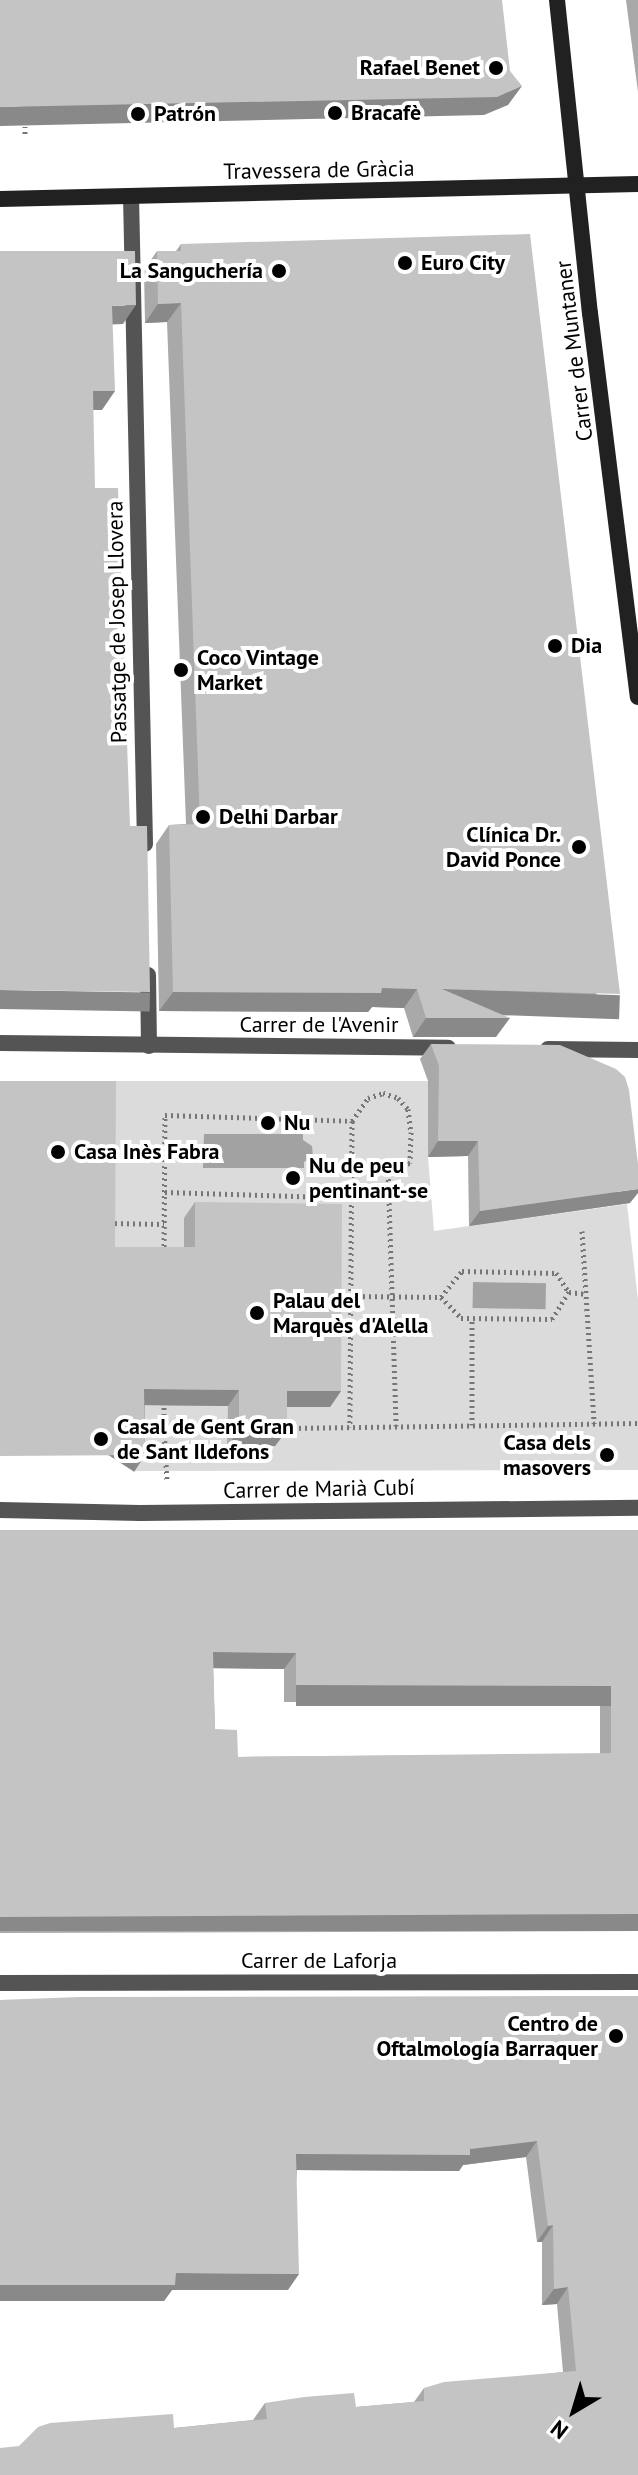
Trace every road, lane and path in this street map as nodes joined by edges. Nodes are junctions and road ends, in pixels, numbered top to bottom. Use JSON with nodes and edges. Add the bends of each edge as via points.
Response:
{"nodes":[{"id":1,"x":557,"y":0,"type":"edge"},
{"id":2,"x":25,"y":126,"type":"edge"},
{"id":3,"x":25,"y":135,"type":"edge"},
{"id":4,"x":638,"y":184,"type":"edge"},
{"id":5,"x":577,"y":187,"type":"junction"},
{"id":6,"x":131,"y":196,"type":"junction"},
{"id":7,"x":0,"y":199,"type":"edge"},
{"id":8,"x":638,"y":697,"type":"edge"},
{"id":9,"x":145,"y":861,"type":"edge"},
{"id":10,"x":147,"y":956,"type":"edge"},
{"id":11,"x":0,"y":1043,"type":"edge"},
{"id":12,"x":149,"y":1046,"type":"junction"},
{"id":13,"x":473,"y":1048,"type":"edge"},
{"id":14,"x":535,"y":1049,"type":"edge"},
{"id":15,"x":638,"y":1050,"type":"edge"},
{"id":16,"x":352,"y":1121,"type":"junction"},
{"id":17,"x":165,"y":1192,"type":"junction"},
{"id":18,"x":351,"y":1198,"type":"junction"},
{"id":19,"x":104,"y":1223,"type":"edge"},
{"id":20,"x":164,"y":1224,"type":"junction"},
{"id":21,"x":582,"y":1231,"type":"dead end"},
{"id":22,"x":149,"y":1251,"type":"edge"},
{"id":23,"x":164,"y":1252,"type":"junction"},
{"id":24,"x":164,"y":1267,"type":"edge"},
{"id":25,"x":569,"y":1292,"type":"junction"},
{"id":26,"x":586,"y":1294,"type":"junction"},
{"id":27,"x":351,"y":1296,"type":"junction"},
{"id":28,"x":391,"y":1297,"type":"junction"},
{"id":29,"x":441,"y":1297,"type":"junction"},
{"id":30,"x":472,"y":1318,"type":"junction"},
{"id":31,"x":164,"y":1399,"type":"edge"},
{"id":32,"x":638,"y":1423,"type":"edge"},
{"id":33,"x":594,"y":1424,"type":"junction"},
{"id":34,"x":396,"y":1426,"type":"junction"},
{"id":35,"x":472,"y":1426,"type":"junction"},
{"id":36,"x":350,"y":1427,"type":"junction"},
{"id":37,"x":212,"y":1428,"type":"dead end"},
{"id":38,"x":287,"y":1428,"type":"edge"},
{"id":39,"x":164,"y":1429,"type":"junction"},
{"id":40,"x":167,"y":1481,"type":"dead end"},
{"id":41,"x":638,"y":1508,"type":"edge"},
{"id":42,"x":0,"y":1510,"type":"edge"},
{"id":43,"x":638,"y":1982,"type":"edge"},
{"id":44,"x":0,"y":1983,"type":"edge"}],
"edges":[{"from":1,"to":5,"type":"street","name":"Carrer de Muntaner"},
{"from":2,"to":3,"type":"path"},
{"from":4,"to":5,"type":"street","name":"Travessera de Gràcia"},
{"from":5,"to":6,"type":"street","name":"Travessera de Gràcia"},
{"from":5,"to":8,"type":"street","name":"Carrer de Muntaner"},
{"from":6,"to":7,"type":"street","name":"Travessera de Gràcia"},
{"from":6,"to":9,"type":"street","name":"Passatge de Josep Llovera"},
{"from":10,"to":12,"type":"street"},
{"from":11,"to":12,"type":"street","name":"Carrer de l'Avenir"},
{"from":12,"to":13,"type":"street","name":"Carrer de l'Avenir"},
{"from":14,"to":15,"type":"street"},
{"from":16,"to":17,"type":"path","via":[[165,1115]]},
{"from":16,"to":18,"type":"path"},
{"from":16,"to":28,"type":"path","via":[[368,1098],[383,1093],[408,1109],[410,1163],[388,1167]]},
{"from":17,"to":18,"type":"path"},
{"from":17,"to":20,"type":"path"},
{"from":18,"to":27,"type":"path"},
{"from":19,"to":20,"type":"path"},
{"from":20,"to":23,"type":"path"},
{"from":21,"to":26,"type":"path"},
{"from":22,"to":23,"type":"path"},
{"from":23,"to":24,"type":"path"},
{"from":25,"to":26,"type":"path"},
{"from":25,"to":29,"type":"path","via":[[556,1273],[462,1271]]},
{"from":25,"to":30,"type":"path","via":[[552,1319]]},
{"from":26,"to":33,"type":"path"},
{"from":27,"to":28,"type":"path"},
{"from":27,"to":36,"type":"path"},
{"from":28,"to":29,"type":"path"},
{"from":28,"to":34,"type":"path"},
{"from":29,"to":30,"type":"path","via":[[461,1318]]},
{"from":30,"to":35,"type":"path"},
{"from":31,"to":39,"type":"path"},
{"from":32,"to":33,"type":"path"},
{"from":33,"to":35,"type":"path"},
{"from":34,"to":35,"type":"path"},
{"from":34,"to":36,"type":"path"},
{"from":36,"to":38,"type":"path"},
{"from":37,"to":39,"type":"path"},
{"from":39,"to":40,"type":"path"},
{"from":41,"to":42,"type":"street","name":"Carrer de Marià Cubí"},
{"from":43,"to":44,"type":"street","name":"Carrer de Laforja"}]}
